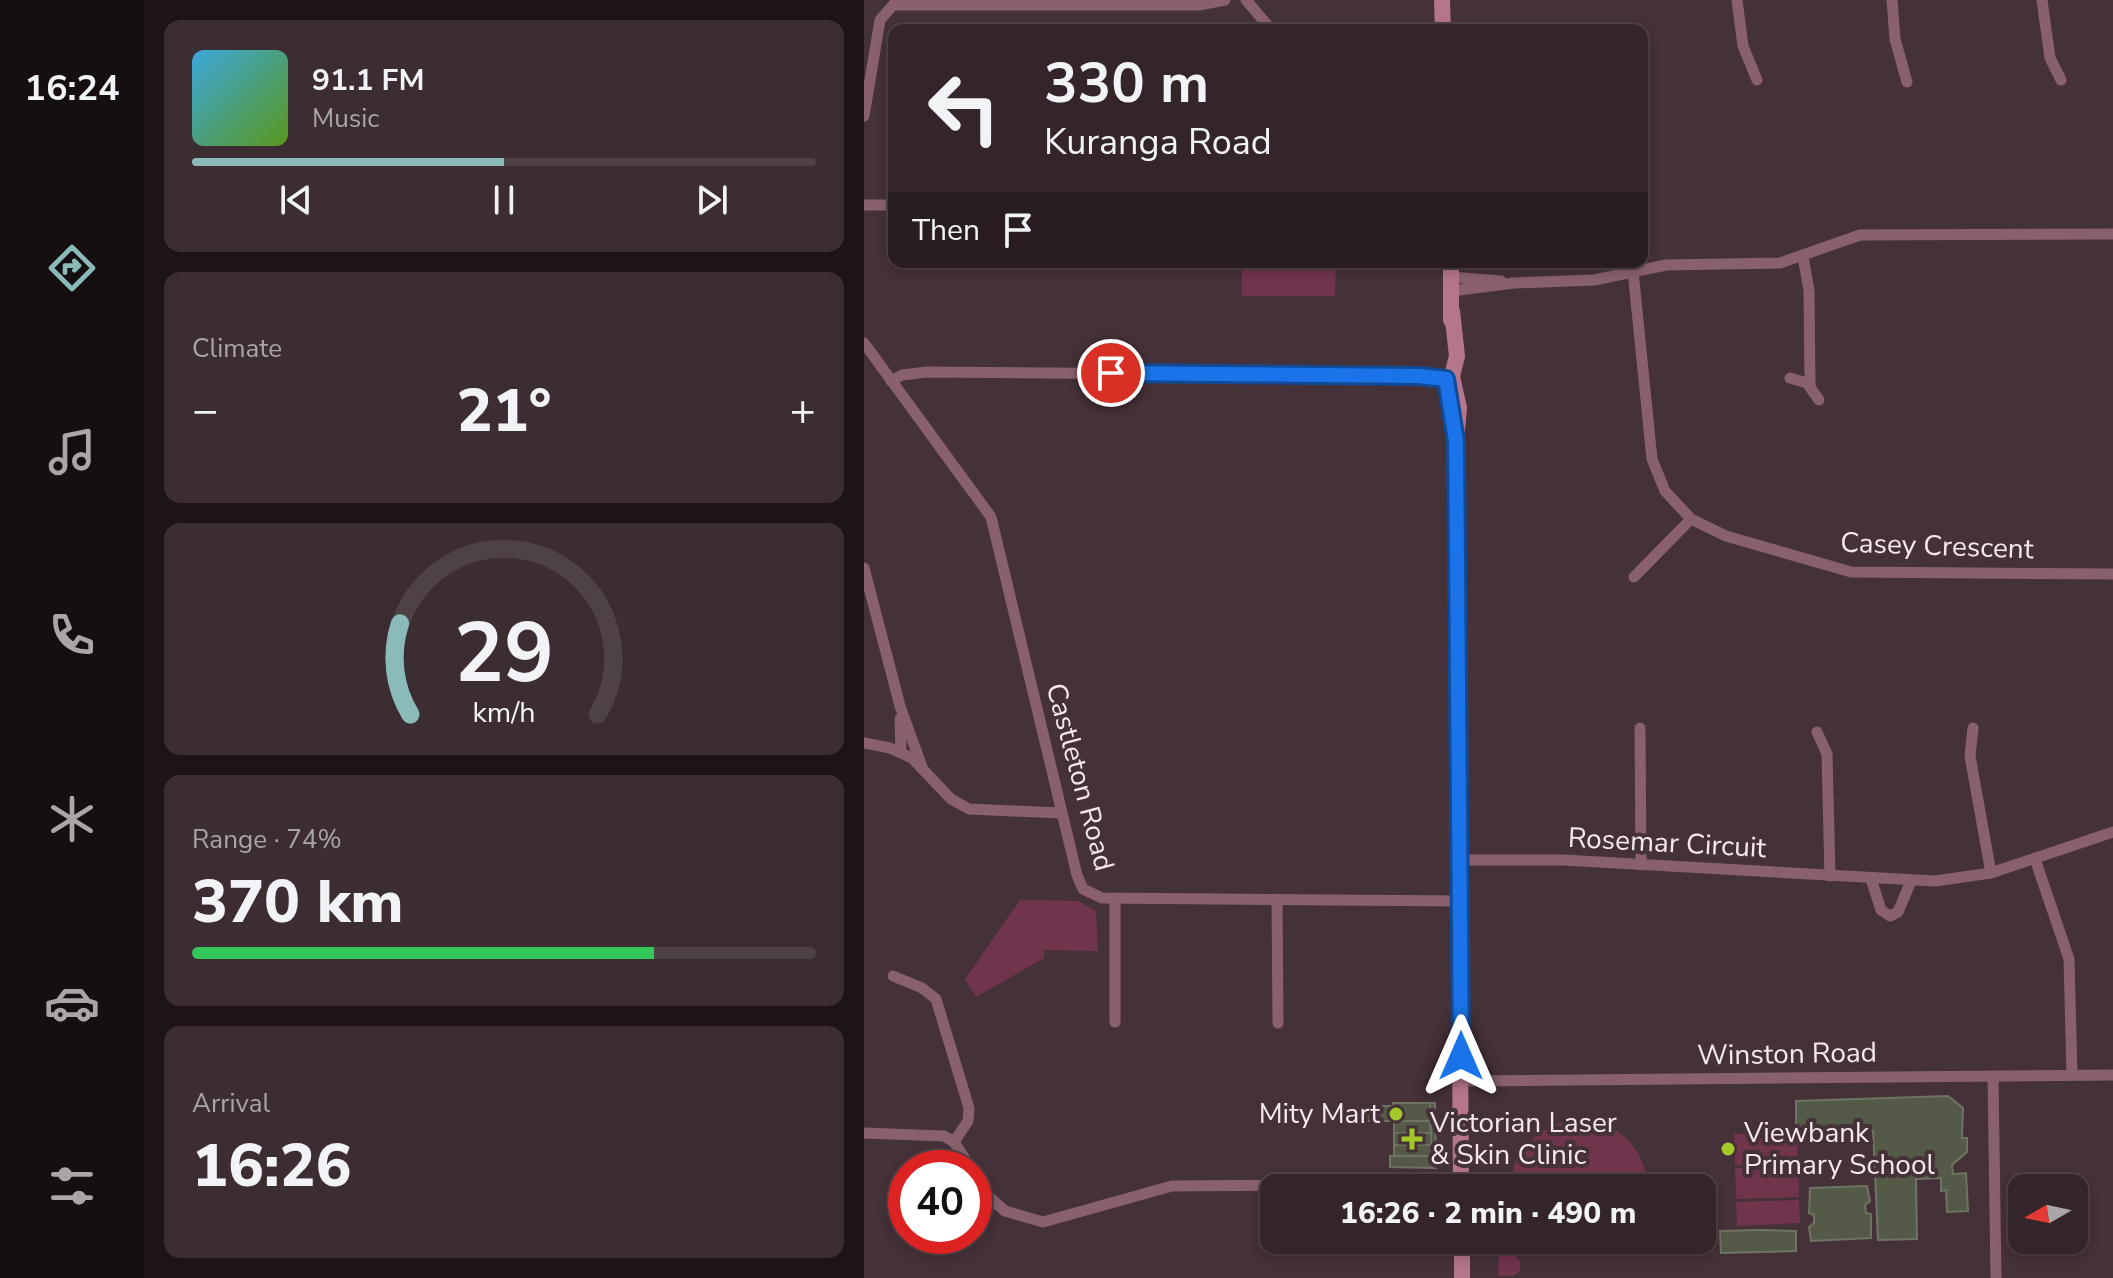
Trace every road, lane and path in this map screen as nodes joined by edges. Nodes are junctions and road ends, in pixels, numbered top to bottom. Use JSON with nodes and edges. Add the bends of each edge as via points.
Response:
{"nodes":[{"id":1,"x":1225,"y":0,"type":"edge"},
{"id":2,"x":1246,"y":0,"type":"edge"},
{"id":3,"x":1442,"y":0,"type":"edge"},
{"id":4,"x":1737,"y":0,"type":"edge"},
{"id":5,"x":1892,"y":0,"type":"edge"},
{"id":6,"x":2042,"y":0,"type":"edge"},
{"id":7,"x":899,"y":2,"type":"edge"},
{"id":8,"x":1096,"y":2,"type":"edge"},
{"id":9,"x":1266,"y":24,"type":"edge"},
{"id":10,"x":1443,"y":24,"type":"edge"},
{"id":11,"x":1757,"y":80,"type":"dead end"},
{"id":12,"x":2061,"y":80,"type":"dead end"},
{"id":13,"x":1907,"y":82,"type":"dead end"},
{"id":14,"x":867,"y":87,"type":"edge"},
{"id":15,"x":864,"y":116,"type":"edge"},
{"id":16,"x":864,"y":205,"type":"edge"},
{"id":17,"x":888,"y":205,"type":"edge"},
{"id":18,"x":2113,"y":234,"type":"edge"},
{"id":19,"x":1803,"y":257,"type":"junction"},
{"id":20,"x":1628,"y":272,"type":"junction"},
{"id":21,"x":1451,"y":277,"type":"edge"},
{"id":22,"x":864,"y":343,"type":"edge"},
{"id":23,"x":1448,"y":375,"type":"junction"},
{"id":24,"x":1790,"y":378,"type":"dead end"},
{"id":25,"x":891,"y":381,"type":"junction"},
{"id":26,"x":1810,"y":386,"type":"junction"},
{"id":27,"x":1819,"y":400,"type":"dead end"},
{"id":28,"x":1691,"y":519,"type":"junction"},
{"id":29,"x":864,"y":568,"type":"edge"},
{"id":30,"x":2113,"y":574,"type":"edge"},
{"id":31,"x":1634,"y":577,"type":"dead end"},
{"id":32,"x":900,"y":706,"type":"junction"},
{"id":33,"x":1640,"y":728,"type":"dead end"},
{"id":34,"x":1973,"y":728,"type":"dead end"},
{"id":35,"x":1817,"y":732,"type":"dead end"},
{"id":36,"x":864,"y":743,"type":"edge"},
{"id":37,"x":901,"y":752,"type":"junction"},
{"id":38,"x":922,"y":767,"type":"junction"},
{"id":39,"x":1061,"y":813,"type":"junction"},
{"id":40,"x":2113,"y":832,"type":"edge"},
{"id":41,"x":2035,"y":859,"type":"junction"},
{"id":42,"x":1460,"y":860,"type":"junction"},
{"id":43,"x":1641,"y":865,"type":"junction"},
{"id":44,"x":1991,"y":873,"type":"junction"},
{"id":45,"x":1830,"y":876,"type":"junction"},
{"id":46,"x":1871,"y":879,"type":"junction"},
{"id":47,"x":1911,"y":881,"type":"junction"},
{"id":48,"x":1115,"y":898,"type":"junction"},
{"id":49,"x":1277,"y":899,"type":"junction"},
{"id":50,"x":1460,"y":901,"type":"junction"},
{"id":51,"x":893,"y":976,"type":"dead end"},
{"id":52,"x":1115,"y":1022,"type":"dead end"},
{"id":53,"x":1278,"y":1023,"type":"dead end"},
{"id":54,"x":2072,"y":1075,"type":"junction"},
{"id":55,"x":2113,"y":1075,"type":"edge"},
{"id":56,"x":1993,"y":1076,"type":"junction"},
{"id":57,"x":1461,"y":1081,"type":"junction"},
{"id":58,"x":864,"y":1133,"type":"edge"},
{"id":59,"x":954,"y":1142,"type":"junction"},
{"id":60,"x":959,"y":1150,"type":"edge"},
{"id":61,"x":1461,"y":1174,"type":"edge"},
{"id":62,"x":1260,"y":1186,"type":"edge"},
{"id":63,"x":992,"y":1200,"type":"edge"},
{"id":64,"x":1462,"y":1254,"type":"edge"},
{"id":65,"x":1462,"y":1278,"type":"edge"},
{"id":66,"x":1996,"y":1278,"type":"edge"}],
"edges":[{"from":1,"to":8,"type":"street","via":[[1199,5]]},
{"from":2,"to":9,"type":"street"},
{"from":3,"to":10,"type":"street"},
{"from":4,"to":11,"type":"street","via":[[1743,46]]},
{"from":5,"to":13,"type":"street","via":[[1895,39]]},
{"from":6,"to":12,"type":"street","via":[[2050,58]]},
{"from":7,"to":8,"type":"street"},
{"from":7,"to":14,"type":"street","via":[[880,20]]},
{"from":14,"to":15,"type":"street"},
{"from":16,"to":17,"type":"street"},
{"from":18,"to":19,"type":"street","via":[[1870,235],[1839,240]]},
{"from":19,"to":20,"type":"street","via":[[1771,264],[1666,265]]},
{"from":19,"to":26,"type":"street","via":[[1809,290]]},
{"from":20,"to":21,"type":"street","via":[[1572,282]]},
{"from":20,"to":28,"type":"street","name":"Casey Crescent","via":[[1652,459],[1665,491]]},
{"from":21,"to":23,"type":"street","via":[[1457,356]]},
{"from":22,"to":25,"type":"street","name":"Castleton Road"},
{"from":23,"to":25,"type":"street","via":[[927,372]]},
{"from":23,"to":42,"type":"street","via":[[1459,396]]},
{"from":24,"to":26,"type":"street"},
{"from":25,"to":39,"type":"street","name":"Castleton Road","via":[[991,517]]},
{"from":26,"to":27,"type":"street"},
{"from":28,"to":30,"type":"street","name":"Casey Crescent","via":[[1726,536],[1851,572]]},
{"from":28,"to":31,"type":"street"},
{"from":29,"to":32,"type":"street"},
{"from":32,"to":37,"type":"street"},
{"from":32,"to":38,"type":"street"},
{"from":33,"to":43,"type":"street"},
{"from":34,"to":44,"type":"street","via":[[1970,756]]},
{"from":35,"to":45,"type":"street","via":[[1827,754]]},
{"from":36,"to":37,"type":"street"},
{"from":37,"to":38,"type":"street"},
{"from":38,"to":39,"type":"street","via":[[951,799],[969,809]]},
{"from":39,"to":48,"type":"street","name":"Castleton Road","via":[[1083,889],[1095,897]]},
{"from":40,"to":41,"type":"street","name":"Rosemar Circuit"},
{"from":41,"to":44,"type":"street","name":"Rosemar Circuit"},
{"from":41,"to":54,"type":"street","via":[[2069,959]]},
{"from":42,"to":43,"type":"street","name":"Rosemar Circuit"},
{"from":42,"to":50,"type":"street"},
{"from":43,"to":45,"type":"street","name":"Rosemar Circuit"},
{"from":44,"to":47,"type":"street","name":"Rosemar Circuit"},
{"from":45,"to":46,"type":"street","name":"Rosemar Circuit"},
{"from":46,"to":47,"type":"street","name":"Rosemar Circuit"},
{"from":46,"to":47,"type":"street","via":[[1881,910],[1890,916],[1898,912]]},
{"from":48,"to":49,"type":"street","name":"Castleton Road"},
{"from":48,"to":52,"type":"street"},
{"from":49,"to":50,"type":"street","name":"Castleton Road"},
{"from":49,"to":53,"type":"street"},
{"from":50,"to":57,"type":"street"},
{"from":51,"to":59,"type":"street","via":[[931,994],[942,1009],[969,1108],[968,1121]]},
{"from":54,"to":55,"type":"street","name":"Winston Road"},
{"from":54,"to":56,"type":"street","name":"Winston Road"},
{"from":56,"to":57,"type":"street","name":"Winston Road"},
{"from":56,"to":66,"type":"street"},
{"from":57,"to":61,"type":"street"},
{"from":58,"to":59,"type":"street","via":[[944,1136]]},
{"from":59,"to":60,"type":"street"},
{"from":62,"to":63,"type":"street","via":[[1172,1186],[1043,1222],[1023,1219]]},
{"from":64,"to":65,"type":"street"}]}
